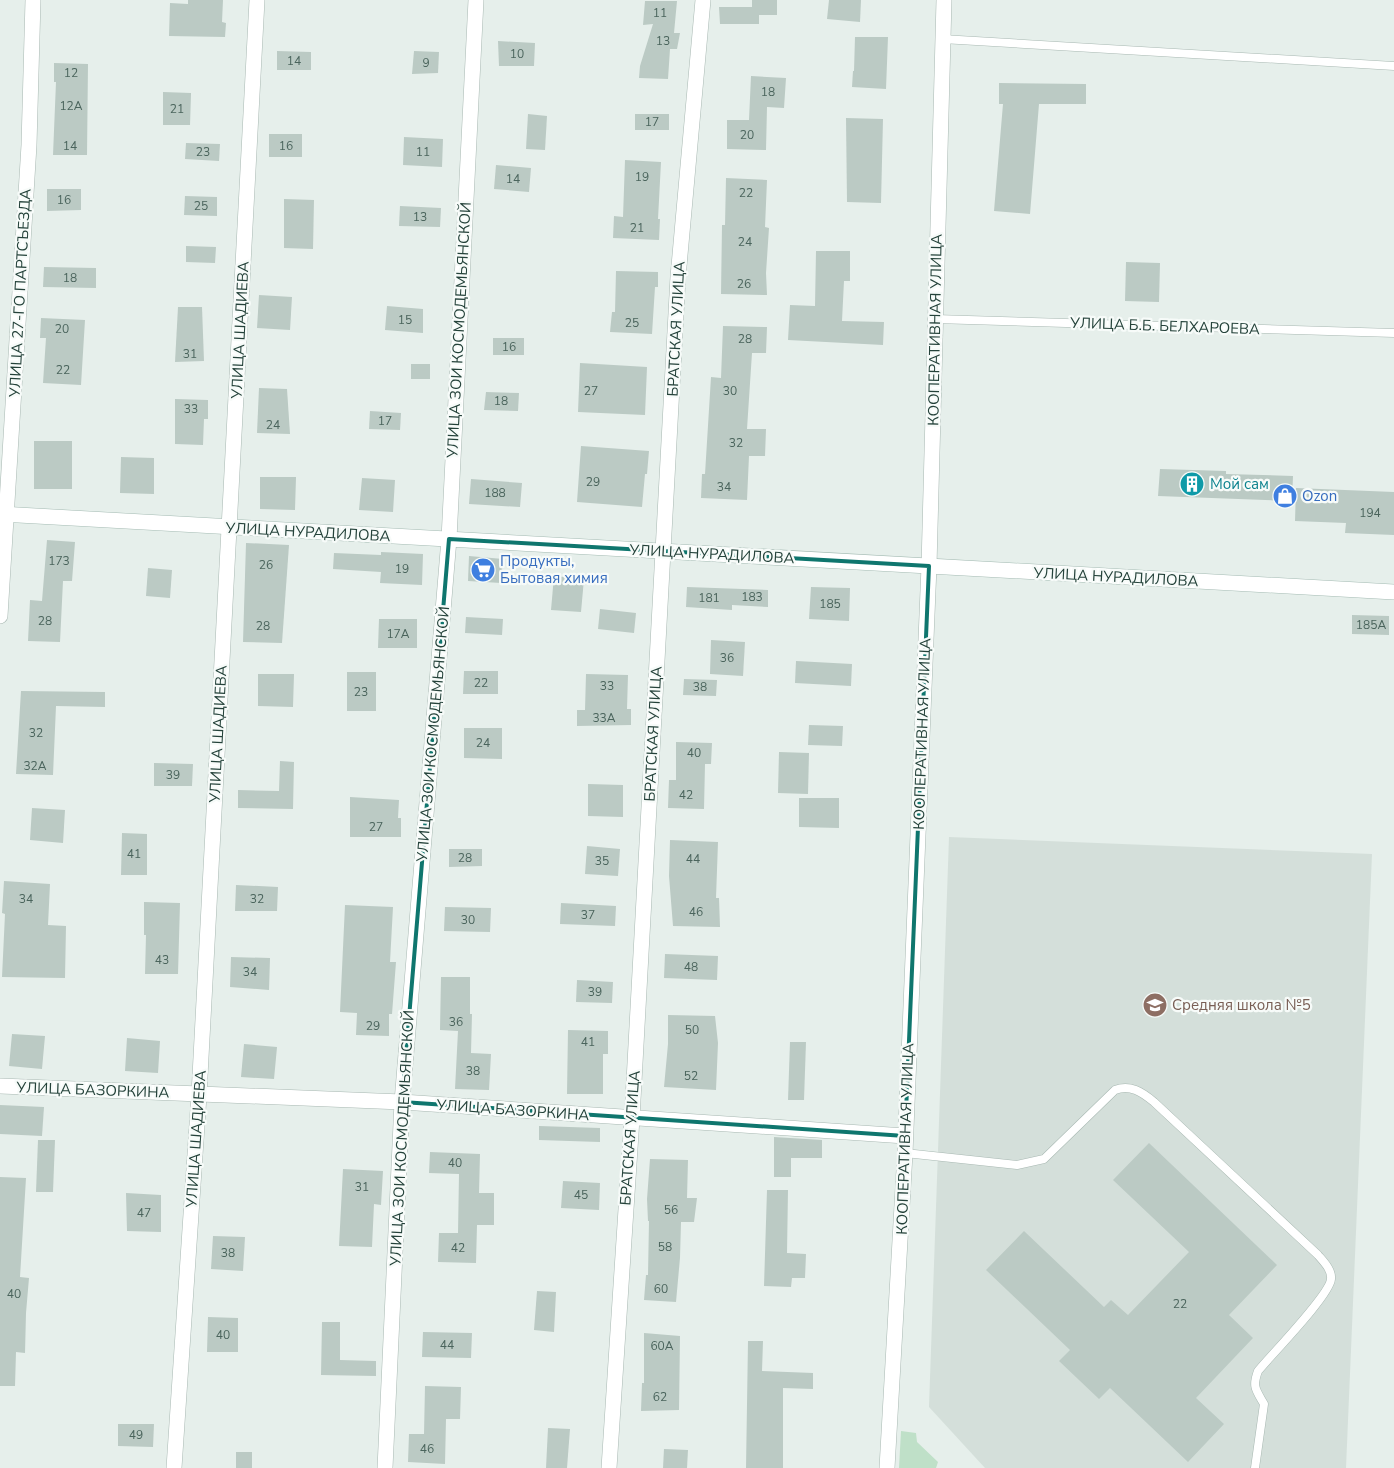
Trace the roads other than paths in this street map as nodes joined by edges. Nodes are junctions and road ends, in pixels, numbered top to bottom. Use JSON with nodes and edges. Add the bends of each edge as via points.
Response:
{"nodes":[{"id":1,"x":33,"y":0,"type":"edge"},
{"id":2,"x":257,"y":0,"type":"edge"},
{"id":3,"x":476,"y":0,"type":"edge"},
{"id":4,"x":703,"y":0,"type":"edge"},
{"id":5,"x":944,"y":0,"type":"edge"},
{"id":6,"x":942,"y":39,"type":"junction"},
{"id":7,"x":1394,"y":66,"type":"edge"},
{"id":8,"x":935,"y":319,"type":"junction"},
{"id":9,"x":1394,"y":333,"type":"edge"},
{"id":10,"x":4,"y":514,"type":"edge"},
{"id":11,"x":229,"y":528,"type":"junction"},
{"id":12,"x":449,"y":539,"type":"junction"},
{"id":13,"x":663,"y":551,"type":"junction"},
{"id":14,"x":929,"y":566,"type":"junction"},
{"id":15,"x":1394,"y":592,"type":"edge"},
{"id":16,"x":0,"y":616,"type":"edge"},
{"id":17,"x":0,"y":1086,"type":"edge"},
{"id":18,"x":199,"y":1095,"type":"junction"},
{"id":19,"x":402,"y":1102,"type":"junction"},
{"id":20,"x":632,"y":1118,"type":"junction"},
{"id":21,"x":905,"y":1136,"type":"junction"},
{"id":22,"x":905,"y":1153,"type":"junction"},
{"id":23,"x":174,"y":1468,"type":"edge"},
{"id":24,"x":385,"y":1468,"type":"edge"},
{"id":25,"x":608,"y":1468,"type":"edge"},
{"id":26,"x":887,"y":1468,"type":"edge"},
{"id":27,"x":1255,"y":1468,"type":"edge"}],
"edges":[{"from":1,"to":10,"type":"street","name":"УЛИЦА 27-ГО ПАРТСЪЕЗДА","via":[[29,146]]},
{"from":2,"to":11,"type":"street","name":"УЛИЦА ШАДИЕВА"},
{"from":3,"to":12,"type":"street","name":"УЛИЦА ЗОИ КОСМОДЕМЬЯНСКОЙ"},
{"from":4,"to":13,"type":"street","name":"БРАТСКАЯ УЛИЦА","via":[[678,277]]},
{"from":5,"to":6,"type":"street","name":"КООПЕРАТИВНАЯ УЛИЦА"},
{"from":6,"to":7,"type":"lane"},
{"from":6,"to":8,"type":"street","name":"КООПЕРАТИВНАЯ УЛИЦА"},
{"from":8,"to":9,"type":"lane","name":"УЛИЦА Б.Б. БЕЛХАРОЕВА"},
{"from":8,"to":14,"type":"street","name":"КООПЕРАТИВНАЯ УЛИЦА"},
{"from":10,"to":11,"type":"street","name":"УЛИЦА НУРАДИЛОВА"},
{"from":10,"to":16,"type":"street","name":"УЛИЦА 27-ГО ПАРТСЪЕЗДА"},
{"from":11,"to":12,"type":"street","name":"УЛИЦА НУРАДИЛОВА"},
{"from":11,"to":18,"type":"street","name":"УЛИЦА ШАДИЕВА"},
{"from":12,"to":13,"type":"street","name":"УЛИЦА НУРАДИЛОВА"},
{"from":12,"to":19,"type":"street","name":"УЛИЦА ЗОИ КОСМОДЕМЬЯНСКОЙ"},
{"from":13,"to":14,"type":"street","name":"УЛИЦА НУРАДИЛОВА"},
{"from":13,"to":20,"type":"street","name":"БРАТСКАЯ УЛИЦА"},
{"from":14,"to":15,"type":"street","name":"УЛИЦА НУРАДИЛОВА"},
{"from":14,"to":21,"type":"street","name":"КООПЕРАТИВНАЯ УЛИЦА"},
{"from":17,"to":18,"type":"street","name":"УЛИЦА БАЗОРКИНА"},
{"from":18,"to":19,"type":"street","name":"УЛИЦА БАЗОРКИНА"},
{"from":18,"to":23,"type":"street","name":"УЛИЦА ШАДИЕВА"},
{"from":19,"to":20,"type":"street","name":"УЛИЦА БАЗОРКИНА"},
{"from":19,"to":24,"type":"street","name":"УЛИЦА ЗОИ КОСМОДЕМЬЯНСКОЙ"},
{"from":20,"to":21,"type":"street","name":"УЛИЦА БАЗОРКИНА"},
{"from":20,"to":25,"type":"street","name":"БРАТСКАЯ УЛИЦА"},
{"from":21,"to":22,"type":"street","name":"КООПЕРАТИВНАЯ УЛИЦА"},
{"from":22,"to":26,"type":"street","name":"КООПЕРАТИВНАЯ УЛИЦА"},
{"from":22,"to":27,"type":"lane","via":[[1017,1164],[1036,1161],[1044,1159],[1115,1090],[1131,1088],[1154,1102],[1318,1255],[1330,1271],[1331,1281],[1322,1298],[1254,1379],[1254,1389],[1264,1404]]}]}
